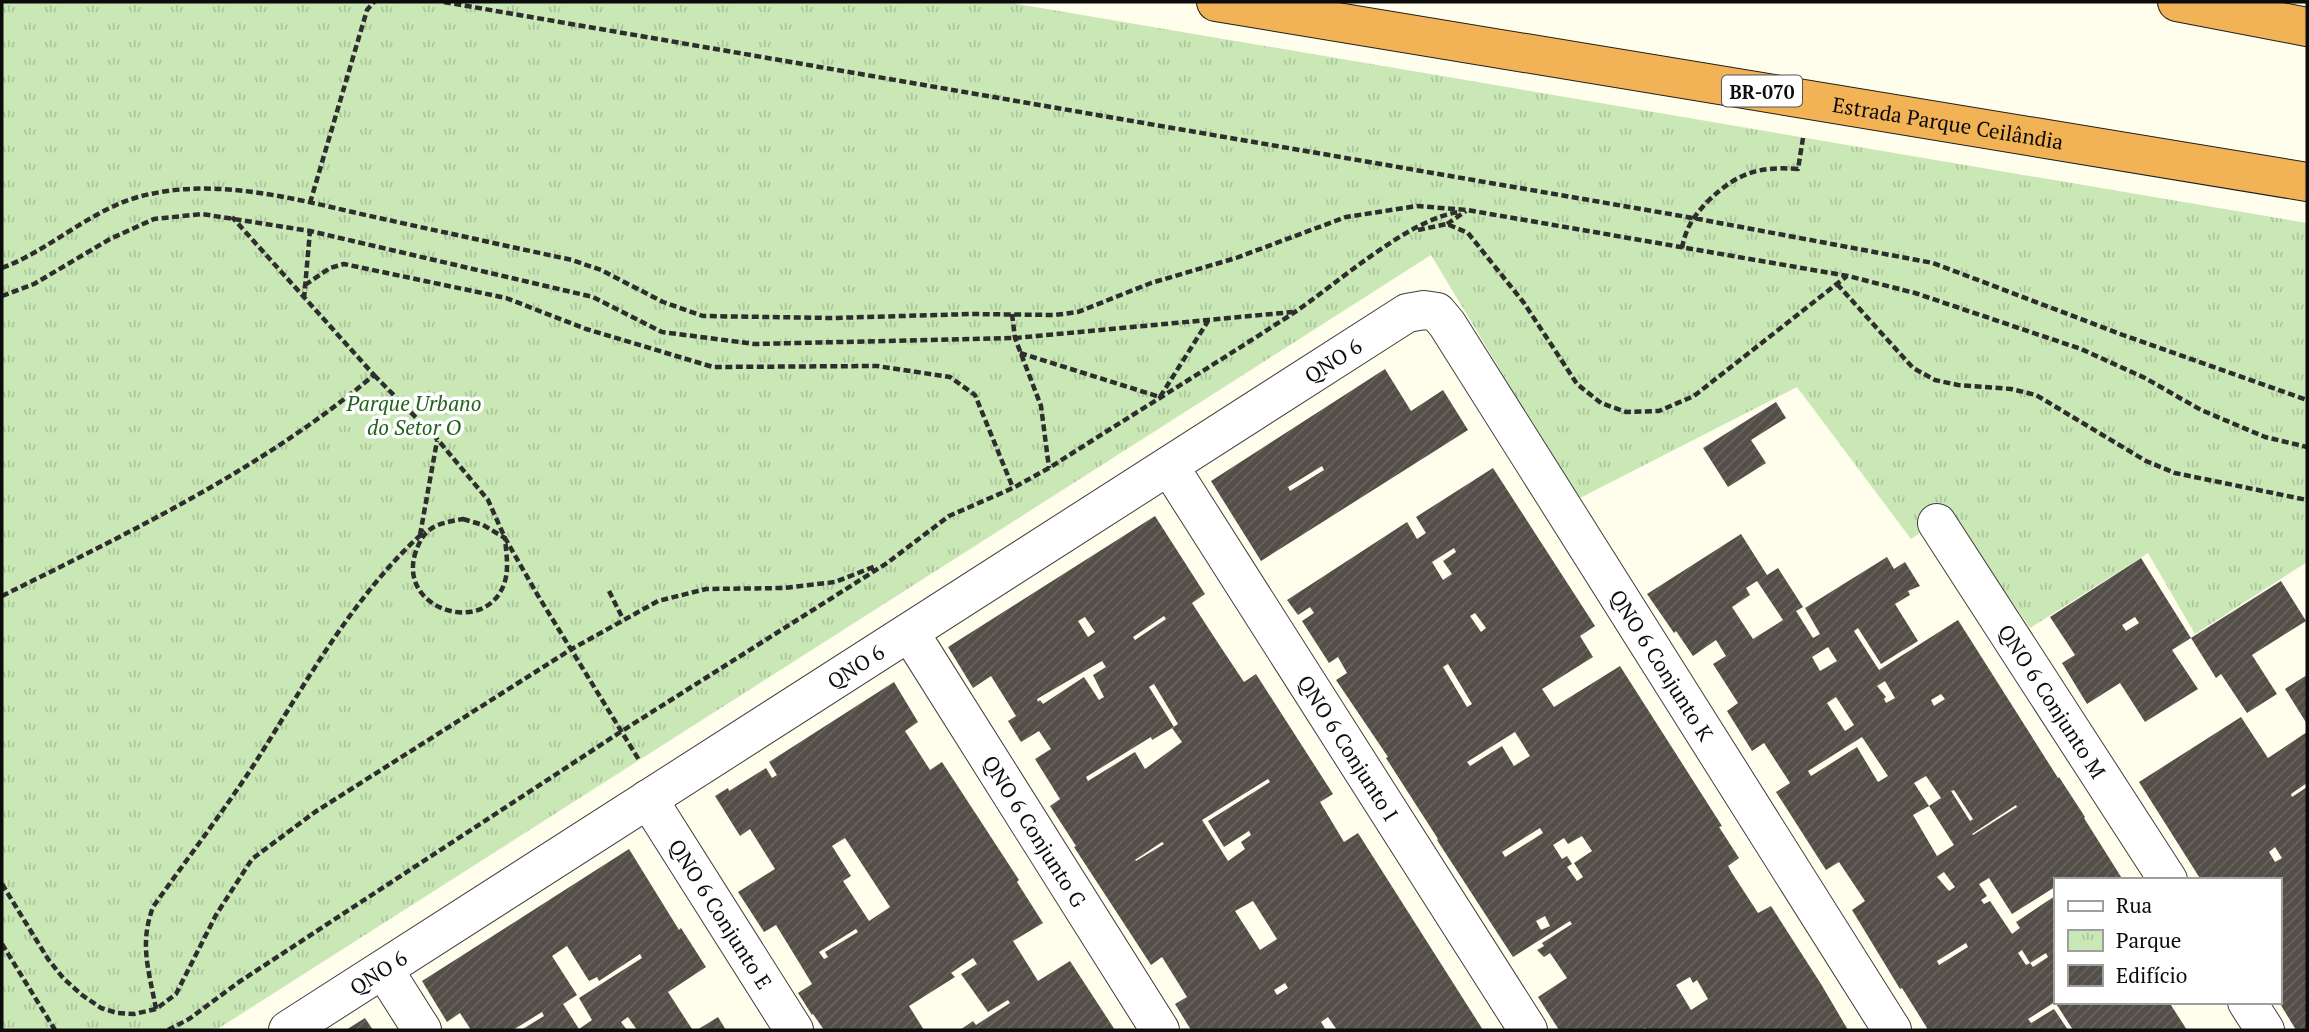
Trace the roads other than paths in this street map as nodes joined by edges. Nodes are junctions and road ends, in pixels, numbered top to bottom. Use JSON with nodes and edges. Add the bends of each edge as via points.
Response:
{"nodes":[{"id":1,"x":1216,"y":2,"type":"edge"},
{"id":2,"x":2178,"y":2,"type":"edge"},
{"id":3,"x":2307,"y":27,"type":"edge"},
{"id":4,"x":2307,"y":182,"type":"edge"},
{"id":5,"x":1424,"y":310,"type":"joint"},
{"id":6,"x":1169,"y":466,"type":"junction"},
{"id":7,"x":1937,"y":523,"type":"dead end"},
{"id":8,"x":910,"y":633,"type":"junction"},
{"id":9,"x":648,"y":799,"type":"junction"},
{"id":10,"x":2167,"y":878,"type":"edge"},
{"id":11,"x":384,"y":970,"type":"junction"},
{"id":12,"x":2248,"y":1004,"type":"edge"},
{"id":13,"x":288,"y":1030,"type":"edge"},
{"id":14,"x":422,"y":1030,"type":"edge"},
{"id":15,"x":794,"y":1030,"type":"edge"},
{"id":16,"x":1160,"y":1030,"type":"edge"},
{"id":17,"x":1528,"y":1030,"type":"edge"},
{"id":18,"x":1892,"y":1030,"type":"edge"},
{"id":19,"x":2265,"y":1030,"type":"edge"}],
"edges":[{"from":1,"to":4,"type":"highway","name":"Estrada Parque Ceilândia","number":"BR-070"},
{"from":2,"to":3,"type":"highway"},
{"from":5,"to":6,"type":"street","name":"QNO 6","via":[[1407,313]]},
{"from":5,"to":18,"type":"street","name":"QNO 6 Conjunto K","via":[[1437,312],[1447,324]]},
{"from":6,"to":8,"type":"street","name":"QNO 6"},
{"from":6,"to":17,"type":"street","name":"QNO 6 Conjunto I"},
{"from":7,"to":10,"type":"street","name":"QNO 6 Conjunto M"},
{"from":8,"to":9,"type":"street","name":"QNO 6"},
{"from":8,"to":16,"type":"street","name":"QNO 6 Conjunto G"},
{"from":9,"to":11,"type":"street","name":"QNO 6"},
{"from":9,"to":15,"type":"street","name":"QNO 6 Conjunto E"},
{"from":11,"to":13,"type":"street","name":"QNO 6"},
{"from":11,"to":14,"type":"street"},
{"from":12,"to":19,"type":"street"}]}
